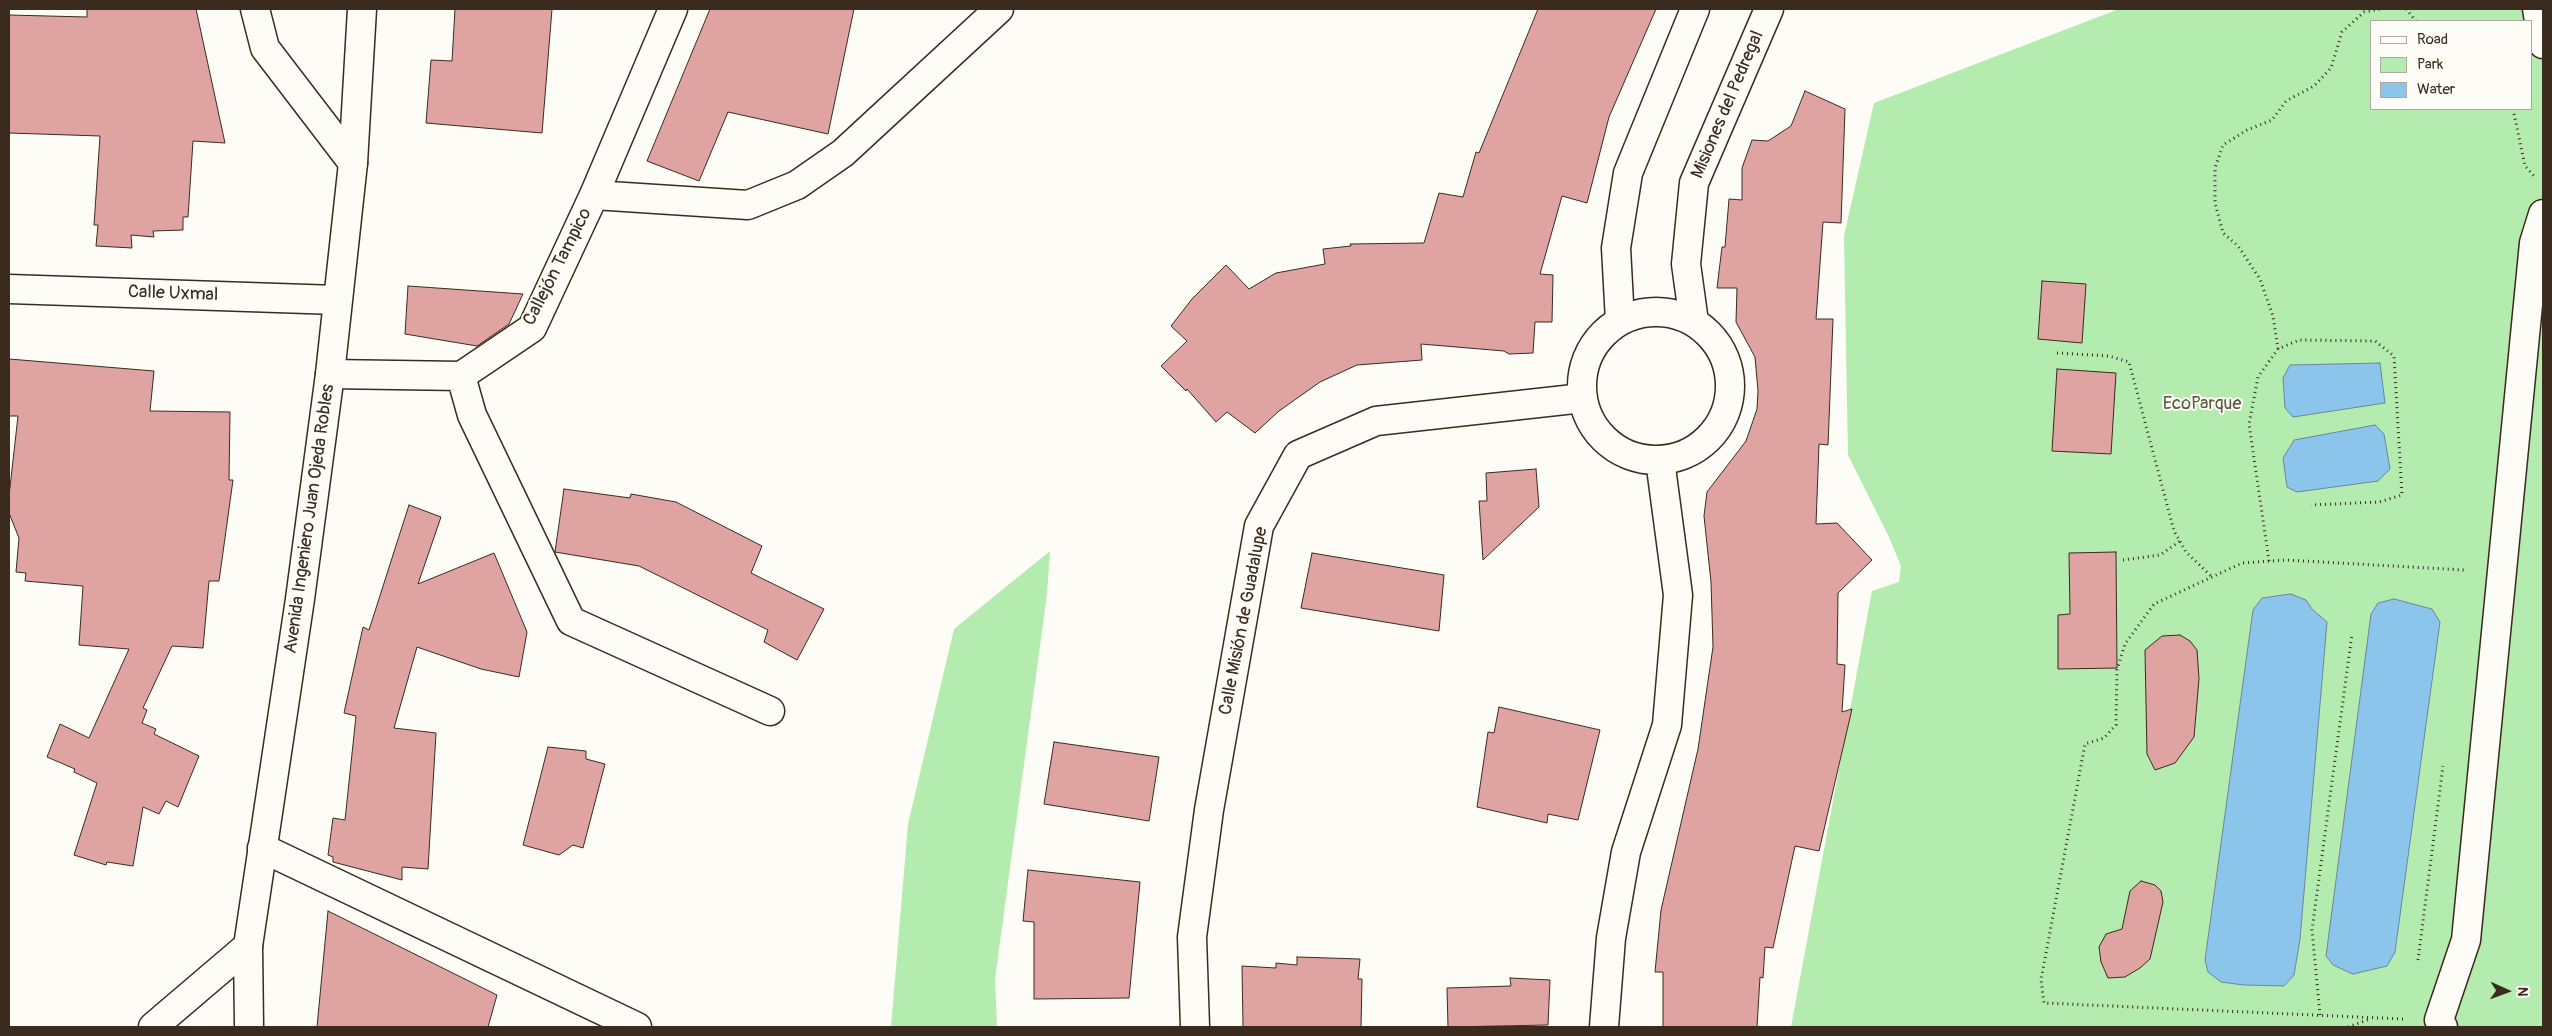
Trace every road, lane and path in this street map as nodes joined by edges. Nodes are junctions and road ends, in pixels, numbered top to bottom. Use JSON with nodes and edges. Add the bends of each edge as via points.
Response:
{"nodes":[{"id":1,"x":255,"y":9,"type":"edge"},
{"id":2,"x":362,"y":9,"type":"edge"},
{"id":3,"x":673,"y":9,"type":"edge"},
{"id":4,"x":998,"y":9,"type":"edge"},
{"id":5,"x":1695,"y":9,"type":"edge"},
{"id":6,"x":1769,"y":9,"type":"edge"},
{"id":7,"x":2381,"y":9,"type":"edge"},
{"id":8,"x":2406,"y":9,"type":"edge"},
{"id":9,"x":2537,"y":9,"type":"edge"},
{"id":10,"x":2415,"y":20,"type":"edge"},
{"id":11,"x":2543,"y":44,"type":"edge"},
{"id":12,"x":2513,"y":110,"type":"edge"},
{"id":13,"x":353,"y":163,"type":"junction"},
{"id":14,"x":2539,"y":181,"type":"dead end"},
{"id":15,"x":594,"y":195,"type":"junction"},
{"id":16,"x":2543,"y":214,"type":"edge"},
{"id":17,"x":9,"y":288,"type":"edge"},
{"id":18,"x":337,"y":300,"type":"junction"},
{"id":19,"x":1620,"y":321,"type":"junction"},
{"id":20,"x":1694,"y":322,"type":"junction"},
{"id":21,"x":2278,"y":349,"type":"junction"},
{"id":22,"x":2057,"y":353,"type":"dead end"},
{"id":23,"x":330,"y":374,"type":"junction"},
{"id":24,"x":461,"y":376,"type":"junction"},
{"id":25,"x":1583,"y":398,"type":"junction"},
{"id":26,"x":1660,"y":460,"type":"junction"},
{"id":27,"x":2310,"y":505,"type":"dead end"},
{"id":28,"x":2180,"y":541,"type":"junction"},
{"id":29,"x":2124,"y":560,"type":"dead end"},
{"id":30,"x":2269,"y":561,"type":"junction"},
{"id":31,"x":2474,"y":571,"type":"dead end"},
{"id":32,"x":2212,"y":577,"type":"junction"},
{"id":33,"x":2352,"y":634,"type":"dead end"},
{"id":34,"x":770,"y":711,"type":"dead end"},
{"id":35,"x":262,"y":848,"type":"junction"},
{"id":36,"x":248,"y":946,"type":"junction"},
{"id":37,"x":2320,"y":1015,"type":"junction"},
{"id":38,"x":2373,"y":1018,"type":"junction"},
{"id":39,"x":2441,"y":1024,"type":"edge"},
{"id":40,"x":153,"y":1027,"type":"edge"},
{"id":41,"x":248,"y":1027,"type":"edge"},
{"id":42,"x":637,"y":1027,"type":"edge"},
{"id":43,"x":1196,"y":1027,"type":"edge"},
{"id":44,"x":1604,"y":1027,"type":"edge"},
{"id":45,"x":2348,"y":1027,"type":"edge"}],
"edges":[{"from":1,"to":13,"type":"street","via":[[265,48]]},
{"from":2,"to":13,"type":"street","name":"Avenida Ingeniero Juan Ojeda Robles"},
{"from":3,"to":15,"type":"street","name":"Callejón Tampico"},
{"from":4,"to":15,"type":"street","via":[[843,154],[797,185],[748,205]]},
{"from":5,"to":19,"type":"street","via":[[1628,173],[1616,248]]},
{"from":6,"to":20,"type":"street","name":"Misiones del Pedregal","via":[[1694,183],[1686,264]]},
{"from":7,"to":21,"type":"path","via":[[2364,12],[2342,32],[2331,68],[2314,86],[2286,101],[2272,120],[2223,145],[2215,168],[2215,203],[2223,233],[2238,246],[2260,279],[2273,316]]},
{"from":8,"to":10,"type":"path"},
{"from":9,"to":11,"type":"street"},
{"from":12,"to":14,"type":"path","via":[[2525,166]]},
{"from":13,"to":18,"type":"street","name":"Avenida Ingeniero Juan Ojeda Robles"},
{"from":15,"to":24,"type":"street","name":"Callejón Tampico","via":[[532,328]]},
{"from":16,"to":39,"type":"street","via":[[2534,243],[2466,940]]},
{"from":17,"to":18,"type":"street","name":"Calle Uxmal"},
{"from":18,"to":23,"type":"street","name":"Avenida Ingeniero Juan Ojeda Robles"},
{"from":19,"to":20,"type":"street","via":[[1644,313],[1670,313]]},
{"from":19,"to":25,"type":"street","via":[[1602,335],[1589,354],[1582,376]]},
{"from":20,"to":26,"type":"street","via":[[1712,337],[1724,357],[1730,380],[1728,404],[1719,425],[1703,444],[1683,455]]},
{"from":21,"to":27,"type":"path","via":[[2299,340],[2375,341],[2394,356],[2402,495],[2379,502]]},
{"from":21,"to":30,"type":"path","via":[[2258,377],[2249,424]]},
{"from":22,"to":28,"type":"path","via":[[2109,356],[2129,362],[2174,531]]},
{"from":23,"to":24,"type":"street"},
{"from":23,"to":35,"type":"street","name":"Avenida Ingeniero Juan Ojeda Robles"},
{"from":24,"to":34,"type":"street","via":[[472,415],[571,621]]},
{"from":25,"to":26,"type":"street","via":[[1602,437],[1619,450],[1639,458]]},
{"from":25,"to":43,"type":"street","name":"Calle Misión de Guadalupe","via":[[1376,420],[1298,455],[1259,526],[1209,810],[1192,937]]},
{"from":26,"to":44,"type":"street","via":[[1678,595],[1667,726],[1626,852],[1611,938]]},
{"from":28,"to":29,"type":"path","via":[[2160,555]]},
{"from":28,"to":32,"type":"path","via":[[2186,552]]},
{"from":30,"to":31,"type":"path"},
{"from":30,"to":32,"type":"path","via":[[2242,563]]},
{"from":32,"to":37,"type":"path","via":[[2154,604],[2125,644],[2118,670],[2116,725],[2104,738],[2085,744],[2041,980],[2044,1003]]},
{"from":33,"to":37,"type":"path","via":[[2312,930]]},
{"from":35,"to":36,"type":"street","name":"Avenida Ingeniero Juan Ojeda Robles"},
{"from":35,"to":42,"type":"street"},
{"from":36,"to":40,"type":"street"},
{"from":36,"to":41,"type":"street","name":"Avenida Ingeniero Juan Ojeda Robles"},
{"from":37,"to":38,"type":"path"},
{"from":38,"to":39,"type":"path"},
{"from":38,"to":45,"type":"path"}]}
